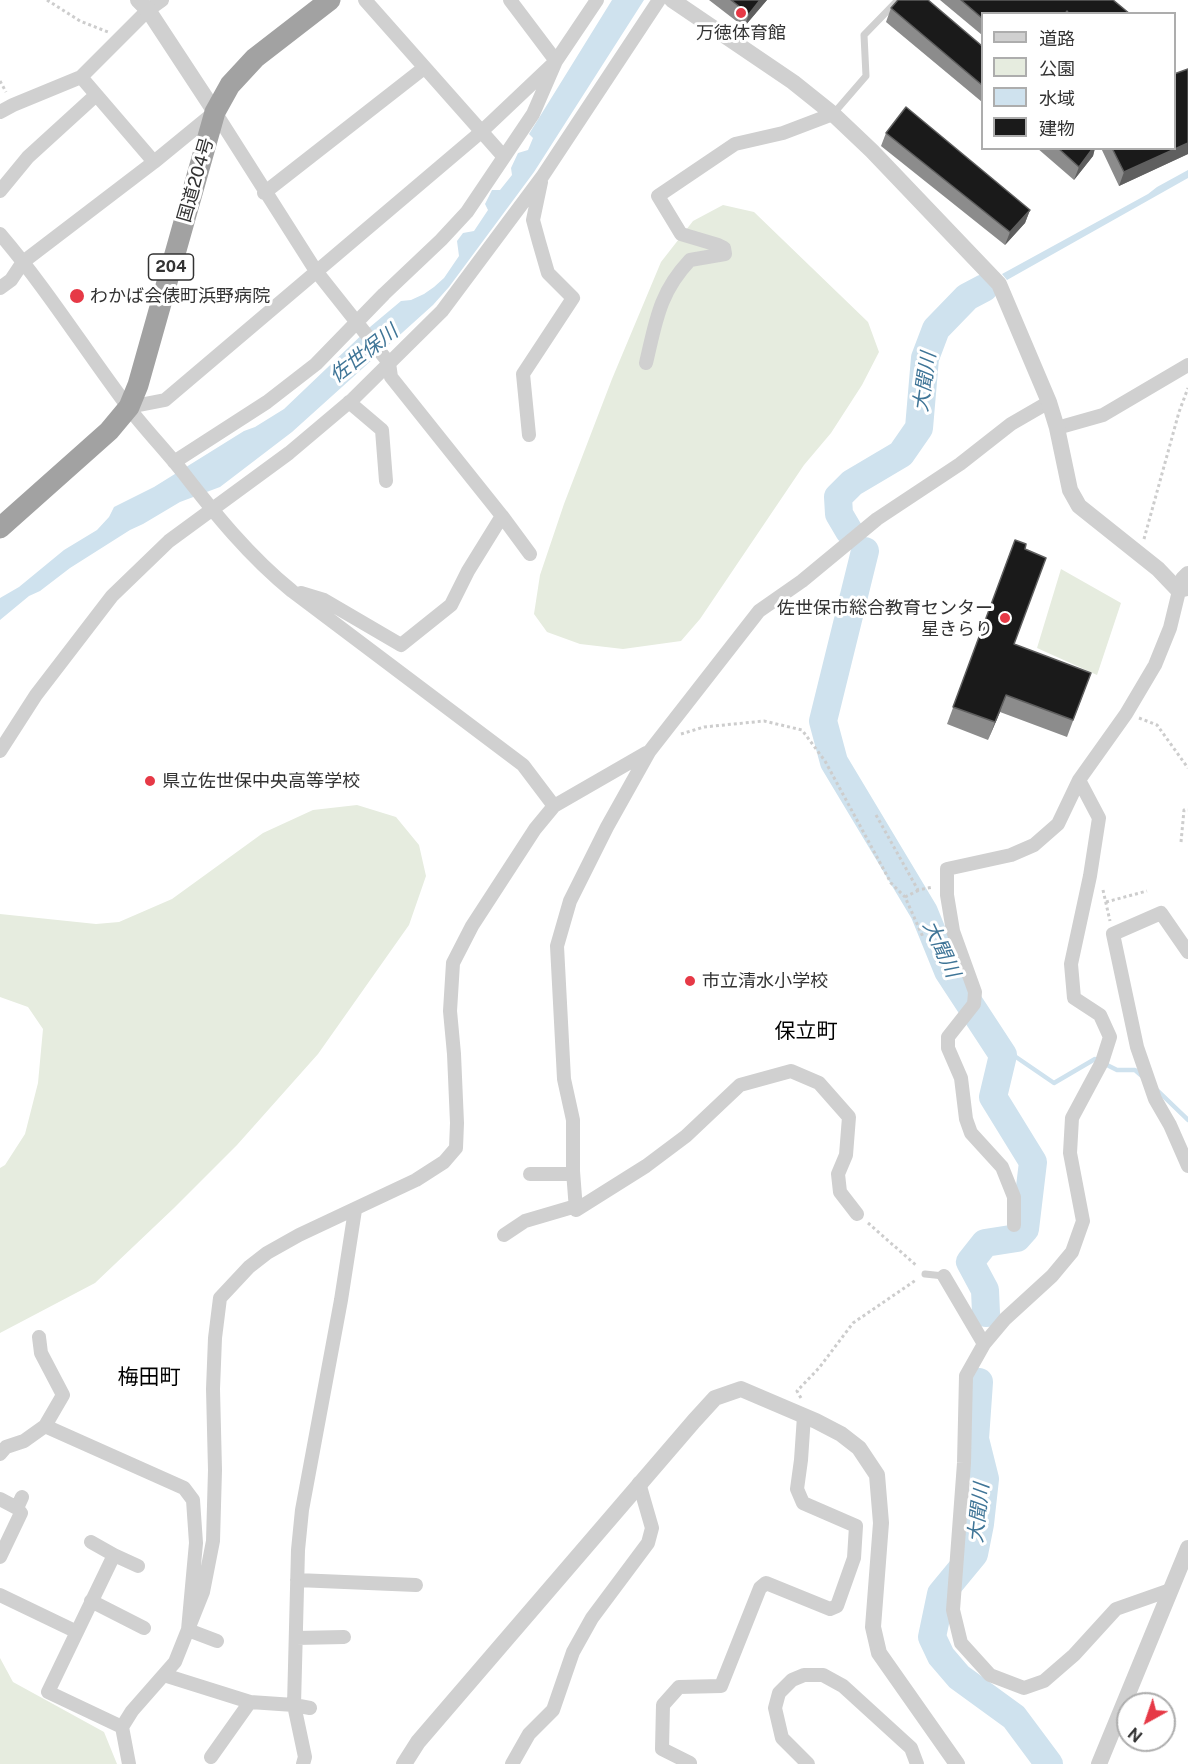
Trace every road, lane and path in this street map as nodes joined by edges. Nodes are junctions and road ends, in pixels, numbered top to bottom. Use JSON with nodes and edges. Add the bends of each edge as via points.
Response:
{"nodes":[{"id":1,"x":47,"y":0,"type":"edge"},
{"id":2,"x":330,"y":0,"type":"edge"},
{"id":3,"x":365,"y":0,"type":"edge"},
{"id":4,"x":510,"y":0,"type":"edge"},
{"id":5,"x":597,"y":0,"type":"edge"},
{"id":6,"x":659,"y":0,"type":"edge"},
{"id":7,"x":672,"y":0,"type":"edge"},
{"id":8,"x":898,"y":0,"type":"edge"},
{"id":9,"x":149,"y":3,"type":"edge"},
{"id":10,"x":121,"y":37,"type":"junction"},
{"id":11,"x":556,"y":62,"type":"junction"},
{"id":12,"x":424,"y":68,"type":"junction"},
{"id":13,"x":81,"y":77,"type":"junction"},
{"id":14,"x":96,"y":95,"type":"junction"},
{"id":15,"x":0,"y":112,"type":"edge"},
{"id":16,"x":215,"y":112,"type":"junction"},
{"id":17,"x":833,"y":114,"type":"junction"},
{"id":18,"x":482,"y":132,"type":"junction"},
{"id":19,"x":504,"y":157,"type":"junction"},
{"id":20,"x":154,"y":162,"type":"junction"},
{"id":21,"x":542,"y":177,"type":"junction"},
{"id":22,"x":0,"y":190,"type":"edge"},
{"id":23,"x":264,"y":193,"type":"junction"},
{"id":24,"x":0,"y":234,"type":"edge"},
{"id":25,"x":24,"y":262,"type":"junction"},
{"id":26,"x":316,"y":271,"type":"junction"},
{"id":27,"x":0,"y":288,"type":"edge"},
{"id":28,"x":358,"y":322,"type":"junction"},
{"id":29,"x":389,"y":363,"type":"junction"},
{"id":30,"x":646,"y":363,"type":"dead end"},
{"id":31,"x":1188,"y":365,"type":"edge"},
{"id":32,"x":1188,"y":388,"type":"edge"},
{"id":33,"x":349,"y":402,"type":"junction"},
{"id":34,"x":1049,"y":402,"type":"junction"},
{"id":35,"x":129,"y":407,"type":"junction"},
{"id":36,"x":1057,"y":428,"type":"junction"},
{"id":37,"x":528,"y":435,"type":"dead end"},
{"id":38,"x":177,"y":466,"type":"junction"},
{"id":39,"x":386,"y":481,"type":"dead end"},
{"id":40,"x":210,"y":510,"type":"junction"},
{"id":41,"x":502,"y":516,"type":"junction"},
{"id":42,"x":0,"y":528,"type":"edge"},
{"id":43,"x":1143,"y":543,"type":"dead end"},
{"id":44,"x":530,"y":554,"type":"dead end"},
{"id":45,"x":1188,"y":574,"type":"edge"},
{"id":46,"x":1183,"y":590,"type":"edge"},
{"id":47,"x":292,"y":591,"type":"junction"},
{"id":48,"x":1126,"y":714,"type":"junction"},
{"id":49,"x":660,"y":738,"type":"junction"},
{"id":50,"x":0,"y":751,"type":"edge"},
{"id":51,"x":649,"y":752,"type":"junction"},
{"id":52,"x":1188,"y":768,"type":"edge"},
{"id":53,"x":1079,"y":780,"type":"junction"},
{"id":54,"x":554,"y":806,"type":"junction"},
{"id":55,"x":1188,"y":810,"type":"edge"},
{"id":56,"x":876,"y":815,"type":"dead end"},
{"id":57,"x":1181,"y":842,"type":"dead end"},
{"id":58,"x":947,"y":884,"type":"junction"},
{"id":59,"x":916,"y":890,"type":"dead end"},
{"id":60,"x":1147,"y":891,"type":"dead end"},
{"id":61,"x":905,"y":897,"type":"junction"},
{"id":62,"x":1106,"y":902,"type":"dead end"},
{"id":63,"x":923,"y":937,"type":"dead end"},
{"id":64,"x":1188,"y":952,"type":"edge"},
{"id":65,"x":1188,"y":1166,"type":"edge"},
{"id":66,"x":530,"y":1174,"type":"dead end"},
{"id":67,"x":573,"y":1174,"type":"junction"},
{"id":68,"x":576,"y":1206,"type":"junction"},
{"id":69,"x":355,"y":1210,"type":"junction"},
{"id":70,"x":857,"y":1214,"type":"joint"},
{"id":71,"x":1014,"y":1225,"type":"dead end"},
{"id":72,"x":504,"y":1235,"type":"dead end"},
{"id":73,"x":925,"y":1274,"type":"junction"},
{"id":74,"x":944,"y":1276,"type":"joint"},
{"id":75,"x":39,"y":1337,"type":"dead end"},
{"id":76,"x":984,"y":1344,"type":"junction"},
{"id":77,"x":810,"y":1418,"type":"junction"},
{"id":78,"x":45,"y":1426,"type":"junction"},
{"id":79,"x":0,"y":1454,"type":"edge"},
{"id":80,"x":639,"y":1483,"type":"junction"},
{"id":81,"x":0,"y":1499,"type":"edge"},
{"id":82,"x":91,"y":1542,"type":"dead end"},
{"id":83,"x":1188,"y":1548,"type":"edge"},
{"id":84,"x":114,"y":1555,"type":"junction"},
{"id":85,"x":0,"y":1557,"type":"edge"},
{"id":86,"x":138,"y":1566,"type":"dead end"},
{"id":87,"x":297,"y":1580,"type":"junction"},
{"id":88,"x":416,"y":1585,"type":"dead end"},
{"id":89,"x":1170,"y":1590,"type":"junction"},
{"id":90,"x":0,"y":1595,"type":"edge"},
{"id":91,"x":91,"y":1601,"type":"junction"},
{"id":92,"x":135,"y":1629,"type":"dead end"},
{"id":93,"x":188,"y":1630,"type":"junction"},
{"id":94,"x":77,"y":1632,"type":"junction"},
{"id":95,"x":344,"y":1637,"type":"dead end"},
{"id":96,"x":296,"y":1638,"type":"junction"},
{"id":97,"x":217,"y":1641,"type":"dead end"},
{"id":98,"x":164,"y":1675,"type":"junction"},
{"id":99,"x":250,"y":1702,"type":"junction"},
{"id":100,"x":294,"y":1705,"type":"junction"},
{"id":101,"x":310,"y":1708,"type":"dead end"},
{"id":102,"x":122,"y":1727,"type":"junction"},
{"id":103,"x":211,"y":1756,"type":"dead end"},
{"id":104,"x":690,"y":1763,"type":"edge"},
{"id":105,"x":129,"y":1764,"type":"edge"},
{"id":106,"x":303,"y":1764,"type":"edge"},
{"id":107,"x":404,"y":1764,"type":"edge"},
{"id":108,"x":512,"y":1764,"type":"edge"},
{"id":109,"x":808,"y":1764,"type":"edge"},
{"id":110,"x":917,"y":1764,"type":"edge"},
{"id":111,"x":957,"y":1764,"type":"edge"},
{"id":112,"x":1099,"y":1764,"type":"edge"}],
"edges":[{"from":1,"to":10,"type":"path","via":[[80,21]]},
{"from":2,"to":16,"type":"highway","name":"国道204号","number":"204","via":[[255,58],[230,85]]},
{"from":3,"to":12,"type":"street"},
{"from":4,"to":11,"type":"street"},
{"from":5,"to":11,"type":"street"},
{"from":6,"to":21,"type":"street"},
{"from":7,"to":17,"type":"street","via":[[793,82]]},
{"from":8,"to":17,"type":"lane","via":[[864,35],[866,76]]},
{"from":9,"to":10,"type":"street"},
{"from":9,"to":16,"type":"street"},
{"from":10,"to":13,"type":"street"},
{"from":11,"to":18,"type":"street"},
{"from":11,"to":19,"type":"street","via":[[533,114]]},
{"from":12,"to":18,"type":"street"},
{"from":12,"to":23,"type":"street"},
{"from":13,"to":14,"type":"street"},
{"from":13,"to":15,"type":"street"},
{"from":14,"to":20,"type":"street"},
{"from":14,"to":22,"type":"street","via":[[28,157]]},
{"from":16,"to":20,"type":"street"},
{"from":16,"to":23,"type":"street"},
{"from":16,"to":35,"type":"highway","name":"国道204号","number":"204"},
{"from":17,"to":30,"type":"street","via":[[783,133],[735,144],[658,196],[681,234],[718,245],[725,254],[690,260],[668,288],[659,308]]},
{"from":17,"to":34,"type":"street","via":[[999,285]]},
{"from":18,"to":19,"type":"street"},
{"from":18,"to":26,"type":"street"},
{"from":19,"to":28,"type":"street","via":[[467,212]]},
{"from":20,"to":25,"type":"street"},
{"from":21,"to":29,"type":"street","via":[[442,311]]},
{"from":21,"to":37,"type":"street","via":[[533,220],[548,273],[573,298],[523,374]]},
{"from":23,"to":26,"type":"street"},
{"from":24,"to":25,"type":"street"},
{"from":25,"to":27,"type":"street"},
{"from":25,"to":35,"type":"street"},
{"from":26,"to":28,"type":"street"},
{"from":26,"to":35,"type":"street","via":[[165,400]]},
{"from":28,"to":29,"type":"street"},
{"from":28,"to":38,"type":"street","via":[[316,364]]},
{"from":29,"to":33,"type":"street"},
{"from":29,"to":41,"type":"street","via":[[391,377]]},
{"from":31,"to":36,"type":"street","via":[[1103,415]]},
{"from":32,"to":43,"type":"path"},
{"from":33,"to":39,"type":"street","via":[[382,430]]},
{"from":33,"to":40,"type":"street"},
{"from":34,"to":36,"type":"street"},
{"from":34,"to":49,"type":"street","via":[[1011,424],[960,464],[877,519],[759,611]]},
{"from":35,"to":38,"type":"street"},
{"from":35,"to":42,"type":"highway","name":"国道204号","number":"204","via":[[109,431]]},
{"from":36,"to":46,"type":"street","via":[[1070,490],[1078,506]]},
{"from":38,"to":40,"type":"street"},
{"from":40,"to":47,"type":"street"},
{"from":40,"to":50,"type":"street","via":[[169,541],[112,596],[36,695]]},
{"from":41,"to":44,"type":"street"},
{"from":41,"to":47,"type":"street","via":[[451,605],[401,645],[324,600]]},
{"from":45,"to":46,"type":"street"},
{"from":46,"to":48,"type":"street","via":[[1155,665]]},
{"from":47,"to":54,"type":"street","via":[[523,765]]},
{"from":48,"to":52,"type":"path","via":[[1156,725]]},
{"from":48,"to":53,"type":"street"},
{"from":49,"to":51,"type":"street"},
{"from":49,"to":61,"type":"path","via":[[704,727],[764,721],[802,730],[825,761],[891,883]]},
{"from":51,"to":54,"type":"street"},
{"from":51,"to":67,"type":"street","via":[[570,901],[557,946],[564,1079],[573,1120]]},
{"from":53,"to":58,"type":"street","via":[[1058,824],[1034,845],[1011,855],[947,869]]},
{"from":53,"to":76,"type":"street","via":[[1099,818],[1071,964],[1074,998],[1100,1015],[1110,1037],[1100,1067],[1072,1118],[1070,1153],[1083,1221],[1072,1252]]},
{"from":54,"to":69,"type":"street","via":[[472,926],[453,963],[450,1011],[456,1148],[444,1162],[416,1180]]},
{"from":55,"to":57,"type":"path","via":[[1184,810]]},
{"from":56,"to":58,"type":"path","via":[[918,890]]},
{"from":58,"to":71,"type":"street","via":[[953,931],[975,992],[974,1004],[948,1037],[948,1048],[961,1078],[971,1133],[1002,1167],[1014,1197]]},
{"from":59,"to":61,"type":"path"},
{"from":60,"to":62,"type":"path"},
{"from":61,"to":63,"type":"path"},
{"from":64,"to":65,"type":"street","via":[[1161,913],[1113,934],[1137,1047],[1155,1099]]},
{"from":66,"to":67,"type":"street"},
{"from":67,"to":68,"type":"street"},
{"from":68,"to":70,"type":"street","via":[[576,1210],[687,1136],[740,1085],[791,1071],[819,1083],[849,1118],[846,1155],[838,1174],[840,1192]]},
{"from":68,"to":72,"type":"street","via":[[525,1221]]},
{"from":69,"to":87,"type":"street","via":[[302,1510]]},
{"from":69,"to":93,"type":"street","via":[[267,1253],[220,1298],[213,1389],[213,1541],[203,1592]]},
{"from":70,"to":73,"type":"path"},
{"from":73,"to":74,"type":"lane"},
{"from":73,"to":77,"type":"path","via":[[852,1323],[819,1368],[796,1391]]},
{"from":74,"to":76,"type":"street"},
{"from":75,"to":78,"type":"street","via":[[41,1353],[63,1395]]},
{"from":76,"to":89,"type":"street","via":[[966,1376],[953,1610],[961,1643],[990,1675],[1024,1688],[1044,1681],[1116,1609]]},
{"from":77,"to":80,"type":"street","via":[[741,1389],[725,1393],[715,1398]]},
{"from":77,"to":104,"type":"street","via":[[797,1489],[803,1503],[856,1526],[854,1558],[837,1606],[830,1609],[766,1583],[760,1588],[722,1686],[679,1687],[663,1705],[662,1749]]},
{"from":77,"to":111,"type":"street","via":[[841,1434],[859,1449],[877,1475],[881,1523],[873,1627],[879,1653]]},
{"from":78,"to":79,"type":"street"},
{"from":78,"to":93,"type":"street","via":[[184,1488],[193,1500],[196,1543]]},
{"from":80,"to":107,"type":"street"},
{"from":80,"to":108,"type":"street","via":[[652,1528],[648,1543],[592,1618],[573,1652],[553,1710],[529,1734]]},
{"from":81,"to":85,"type":"street","via":[[20,1503],[21,1513]]},
{"from":82,"to":84,"type":"street"},
{"from":83,"to":89,"type":"street"},
{"from":84,"to":86,"type":"street"},
{"from":84,"to":91,"type":"street"},
{"from":87,"to":88,"type":"street"},
{"from":87,"to":96,"type":"street"},
{"from":89,"to":112,"type":"street"},
{"from":90,"to":94,"type":"street"},
{"from":91,"to":92,"type":"street"},
{"from":91,"to":94,"type":"street"},
{"from":93,"to":97,"type":"street"},
{"from":93,"to":98,"type":"street","via":[[176,1662]]},
{"from":94,"to":102,"type":"street","via":[[48,1692]]},
{"from":95,"to":96,"type":"street"},
{"from":96,"to":100,"type":"street"},
{"from":98,"to":99,"type":"street"},
{"from":98,"to":102,"type":"street"},
{"from":99,"to":100,"type":"street"},
{"from":99,"to":103,"type":"street"},
{"from":100,"to":101,"type":"street"},
{"from":100,"to":106,"type":"street","via":[[305,1756]]},
{"from":102,"to":105,"type":"street"},
{"from":109,"to":110,"type":"street","via":[[782,1738],[775,1708],[778,1693],[792,1680],[823,1675],[843,1686],[911,1748]]}]}
